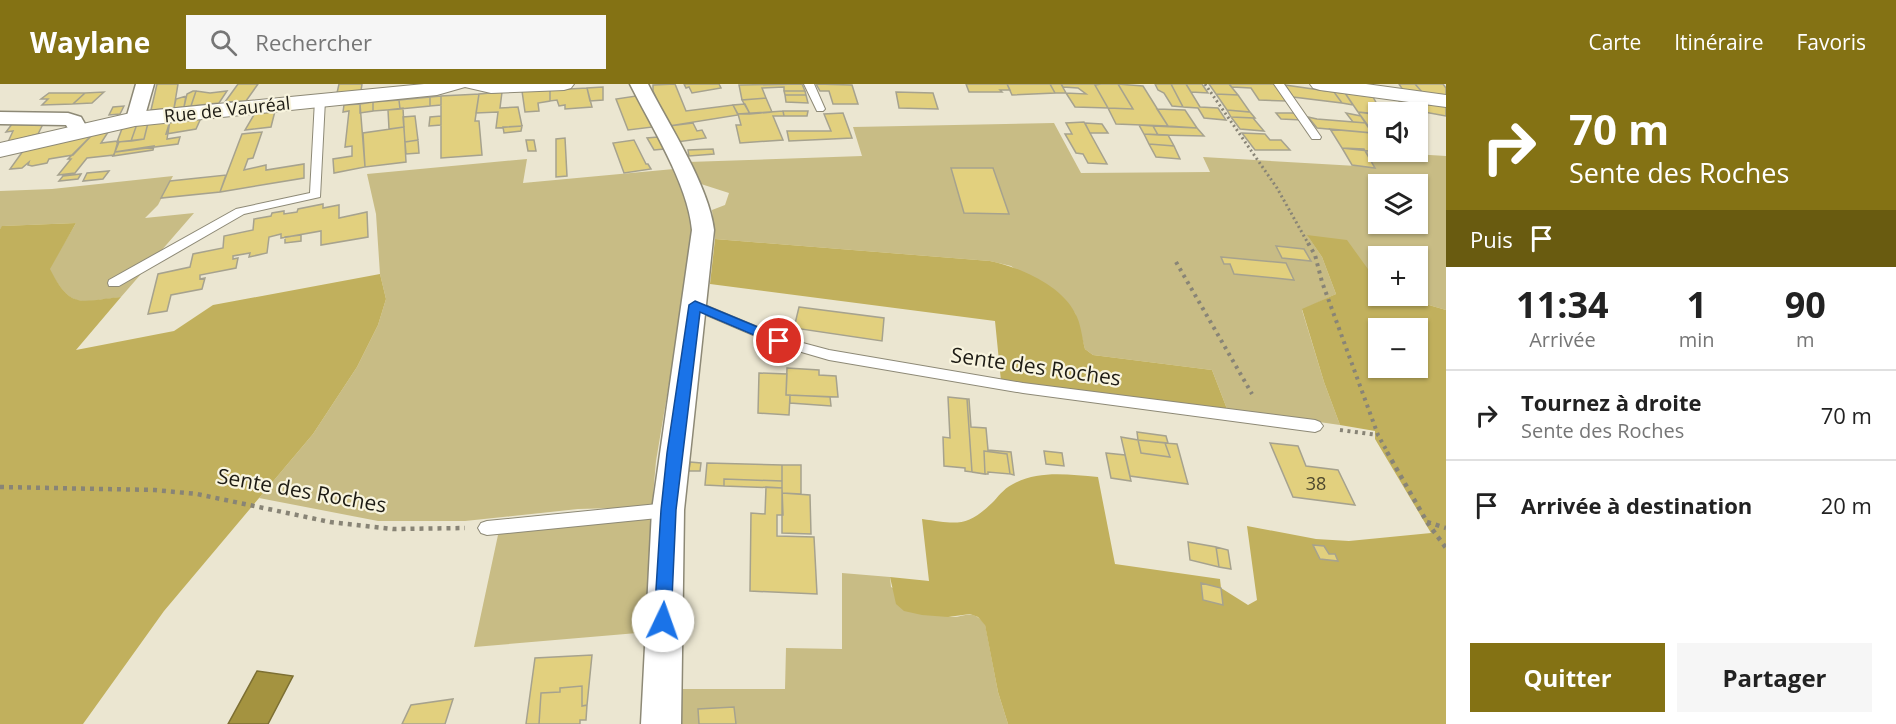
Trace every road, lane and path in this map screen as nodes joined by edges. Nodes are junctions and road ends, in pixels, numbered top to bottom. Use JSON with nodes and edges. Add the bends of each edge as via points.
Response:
{"nodes":[{"id":1,"x":145,"y":84,"type":"edge"},
{"id":2,"x":457,"y":84,"type":"edge"},
{"id":3,"x":473,"y":84,"type":"edge"},
{"id":4,"x":564,"y":84,"type":"edge"},
{"id":5,"x":639,"y":84,"type":"edge"},
{"id":6,"x":809,"y":84,"type":"edge"},
{"id":7,"x":1205,"y":84,"type":"edge"},
{"id":8,"x":1279,"y":84,"type":"edge"},
{"id":9,"x":1320,"y":84,"type":"edge"},
{"id":10,"x":320,"y":100,"type":"junction"},
{"id":11,"x":1446,"y":101,"type":"edge"},
{"id":12,"x":820,"y":110,"type":"dead end"},
{"id":13,"x":0,"y":118,"type":"edge"},
{"id":14,"x":135,"y":119,"type":"junction"},
{"id":15,"x":79,"y":130,"type":"junction"},
{"id":16,"x":1316,"y":137,"type":"dead end"},
{"id":17,"x":0,"y":150,"type":"edge"},
{"id":18,"x":1176,"y":262,"type":"dead end"},
{"id":19,"x":114,"y":283,"type":"dead end"},
{"id":20,"x":695,"y":305,"type":"junction"},
{"id":21,"x":1263,"y":419,"type":"junction"},
{"id":22,"x":1315,"y":426,"type":"joint"},
{"id":23,"x":1378,"y":435,"type":"junction"},
{"id":24,"x":0,"y":486,"type":"edge"},
{"id":25,"x":668,"y":510,"type":"junction"},
{"id":26,"x":1427,"y":522,"type":"junction"},
{"id":27,"x":486,"y":528,"type":"joint"},
{"id":28,"x":1446,"y":528,"type":"edge"},
{"id":29,"x":1446,"y":548,"type":"edge"},
{"id":30,"x":661,"y":724,"type":"edge"}],
"edges":[{"from":1,"to":14,"type":"street"},
{"from":2,"to":10,"type":"street","name":"Rue de Vauréal"},
{"from":3,"to":4,"type":"street"},
{"from":5,"to":20,"type":"street","via":[[692,187],[700,211],[703,230]]},
{"from":6,"to":12,"type":"lane"},
{"from":7,"to":23,"type":"path","via":[[1277,188],[1315,255]]},
{"from":8,"to":16,"type":"lane"},
{"from":9,"to":11,"type":"street"},
{"from":10,"to":14,"type":"street","name":"Rue de Vauréal"},
{"from":10,"to":19,"type":"lane","via":[[316,195],[240,211]]},
{"from":13,"to":15,"type":"street","via":[[68,119]]},
{"from":14,"to":15,"type":"street","name":"Rue de Vauréal"},
{"from":15,"to":17,"type":"street","name":"Rue de Vauréal"},
{"from":18,"to":21,"type":"path"},
{"from":20,"to":21,"type":"lane","name":"Sente des Roches","via":[[779,341],[829,355],[1023,388]]},
{"from":20,"to":25,"type":"street"},
{"from":21,"to":22,"type":"lane","name":"Sente des Roches"},
{"from":22,"to":23,"type":"path"},
{"from":23,"to":26,"type":"path"},
{"from":24,"to":27,"type":"path","name":"Sente des Roches","via":[[165,491],[351,525],[418,530]]},
{"from":25,"to":27,"type":"lane"},
{"from":25,"to":30,"type":"street"},
{"from":26,"to":28,"type":"path"},
{"from":26,"to":29,"type":"path"}]}
